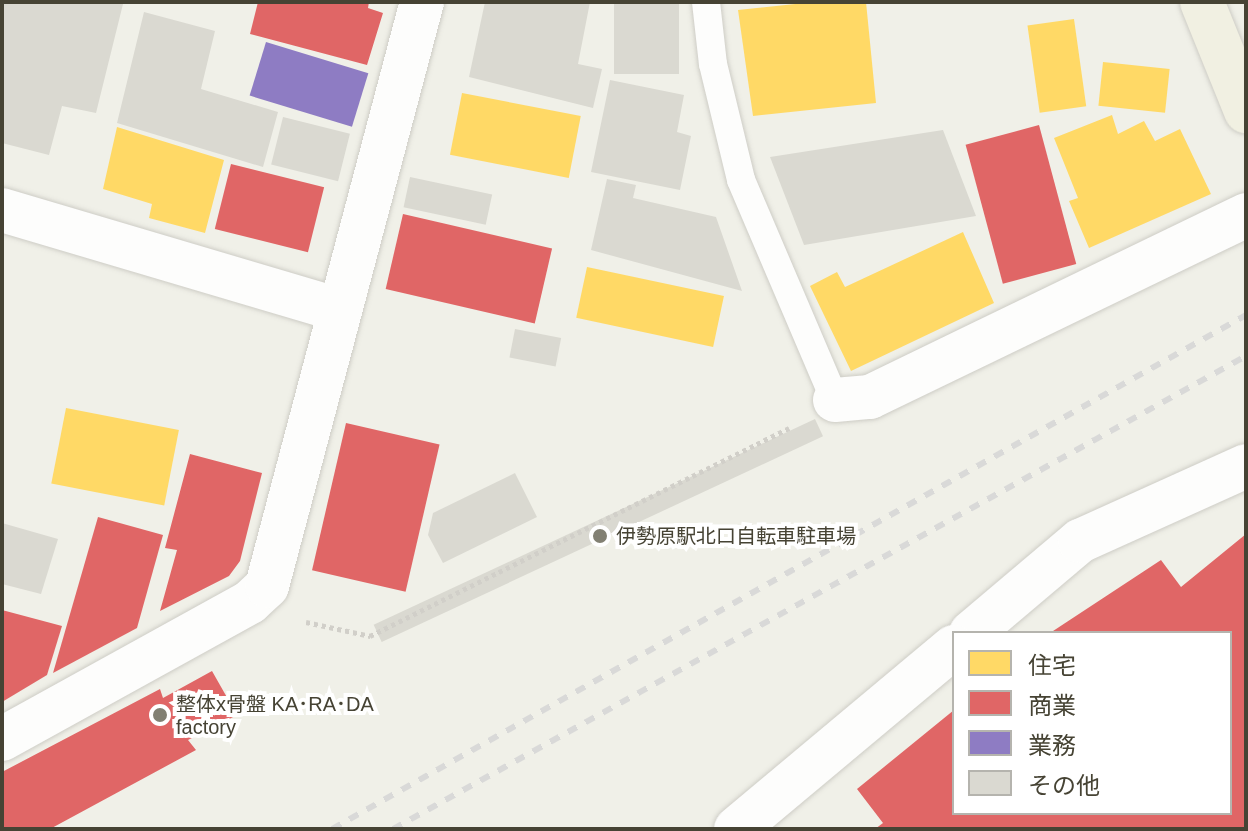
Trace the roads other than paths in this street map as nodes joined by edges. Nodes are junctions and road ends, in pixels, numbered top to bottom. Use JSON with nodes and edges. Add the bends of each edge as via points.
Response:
{"nodes":[{"id":1,"x":422,"y":2,"type":"edge"},
{"id":2,"x":706,"y":2,"type":"edge"},
{"id":3,"x":1202,"y":2,"type":"edge"},
{"id":4,"x":1246,"y":111,"type":"edge"},
{"id":5,"x":2,"y":210,"type":"edge"},
{"id":6,"x":1246,"y":215,"type":"edge"},
{"id":7,"x":340,"y":310,"type":"junction"},
{"id":8,"x":835,"y":400,"type":"joint"},
{"id":9,"x":1246,"y":466,"type":"edge"},
{"id":10,"x":973,"y":631,"type":"edge"},
{"id":11,"x":952,"y":649,"type":"edge"},
{"id":12,"x":2,"y":739,"type":"edge"},
{"id":13,"x":736,"y":829,"type":"edge"}],
"edges":[{"from":1,"to":7,"type":"street"},
{"from":2,"to":8,"type":"lane","via":[[713,64],[741,180]]},
{"from":3,"to":4,"type":"main road"},
{"from":5,"to":7,"type":"street"},
{"from":6,"to":8,"type":"street","via":[[870,397]]},
{"from":7,"to":12,"type":"street","via":[[267,586],[240,608]]},
{"from":9,"to":10,"type":"street","via":[[1080,541]]},
{"from":11,"to":13,"type":"street"}]}
